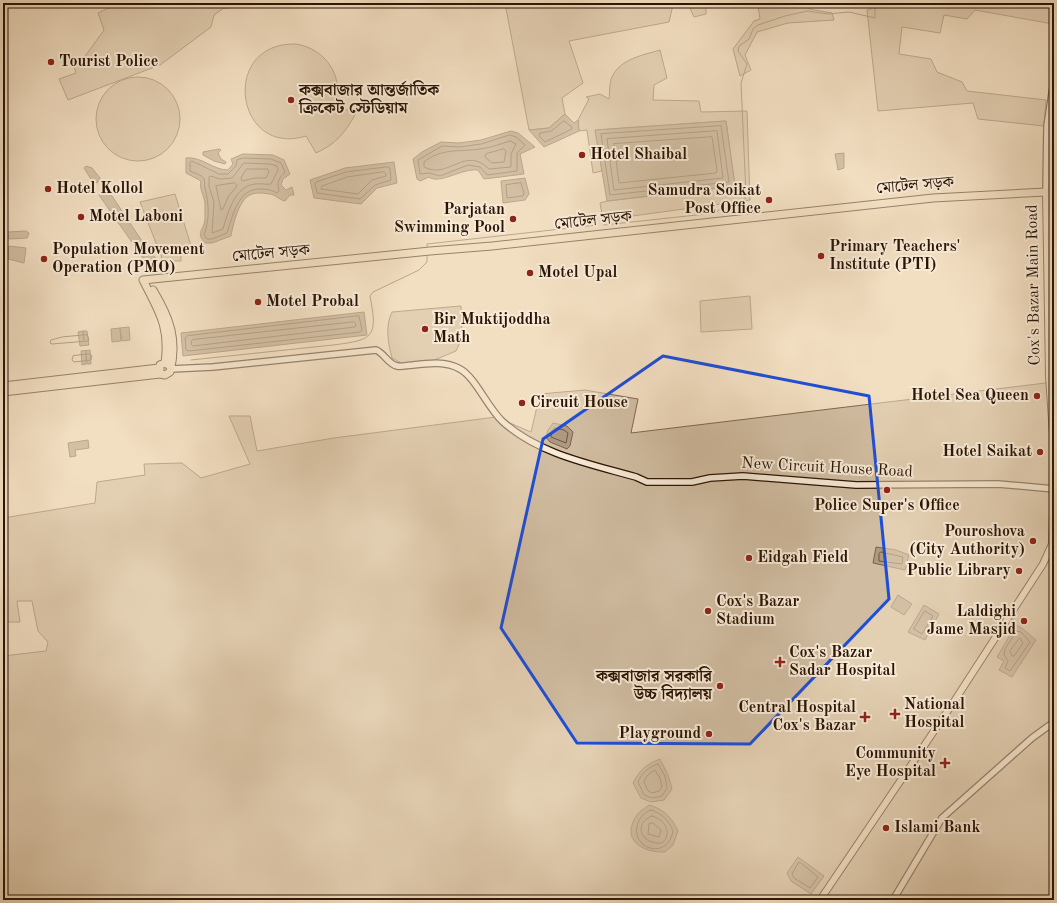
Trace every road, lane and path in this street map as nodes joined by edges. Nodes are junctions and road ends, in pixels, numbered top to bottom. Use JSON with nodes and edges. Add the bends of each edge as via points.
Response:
{"nodes":[{"id":1,"x":1054,"y":80,"type":"edge"},
{"id":2,"x":1046,"y":192,"type":"junction"},
{"id":3,"x":169,"y":366,"type":"junction"},
{"id":4,"x":160,"y":371,"type":"junction"},
{"id":5,"x":100,"y":378,"type":"junction"},
{"id":6,"x":3,"y":386,"type":"edge"},
{"id":7,"x":3,"y":392,"type":"edge"},
{"id":8,"x":1054,"y":449,"type":"edge"},
{"id":9,"x":1054,"y":484,"type":"edge"},
{"id":10,"x":1054,"y":489,"type":"edge"},
{"id":11,"x":1053,"y":545,"type":"edge"},
{"id":12,"x":1054,"y":722,"type":"edge"},
{"id":13,"x":820,"y":900,"type":"edge"},
{"id":14,"x":893,"y":900,"type":"edge"}],
"edges":[{"from":1,"to":2,"type":"street","via":[[1047,126]]},
{"from":2,"to":3,"type":"highway","name":"মোটেল সড়ক","via":[[933,198],[492,246],[430,250],[145,280],[163,320]]},
{"from":2,"to":8,"type":"main road","name":"Cox's Bazar Main Road","via":[[1049,376]]},
{"from":3,"to":4,"type":"highway"},
{"from":3,"to":4,"type":"highway","via":[[168,374]]},
{"from":3,"to":10,"type":"street","name":"New Circuit House Road","via":[[213,367],[376,350],[398,366],[433,363],[450,365],[467,374],[491,409],[510,429],[533,443],[647,482],[692,482],[743,476],[856,485],[998,484]]},
{"from":4,"to":5,"type":"highway"},
{"from":5,"to":6,"type":"highway"},
{"from":5,"to":7,"type":"highway"},
{"from":9,"to":10,"type":"main road"},
{"from":10,"to":11,"type":"main road"},
{"from":11,"to":13,"type":"main road","via":[[955,700]]},
{"from":12,"to":14,"type":"street","via":[[1032,738],[942,818]]}]}
